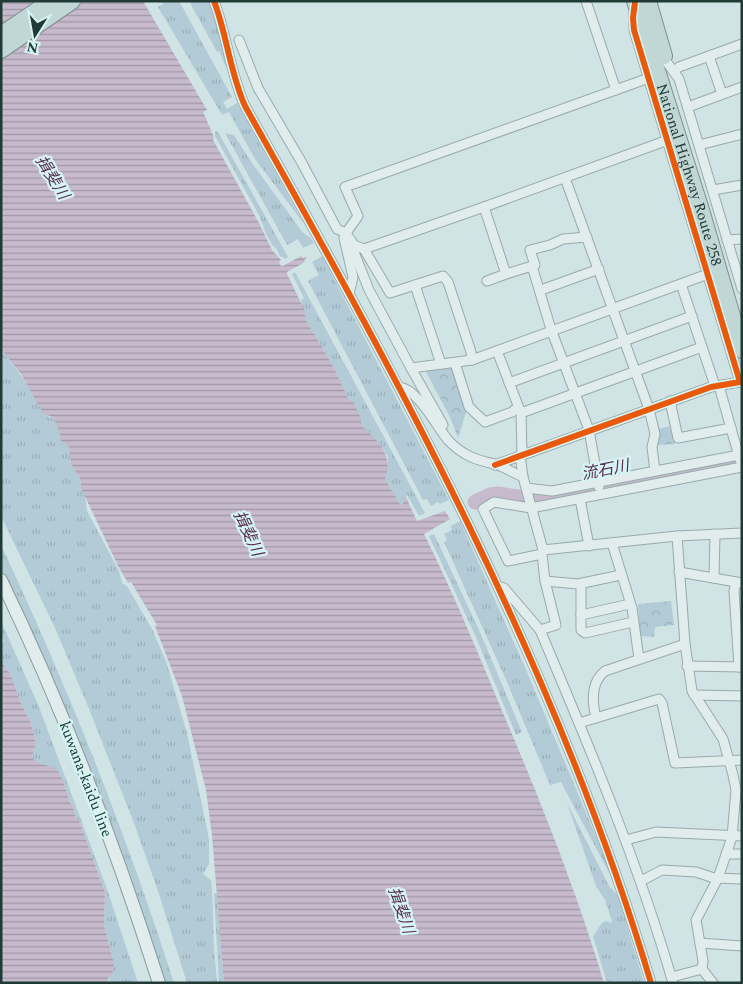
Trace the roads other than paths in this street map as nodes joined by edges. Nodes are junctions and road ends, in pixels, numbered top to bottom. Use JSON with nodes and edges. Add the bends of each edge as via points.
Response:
{"nodes":[{"id":1,"x":51,"y":1,"type":"edge"},
{"id":2,"x":72,"y":1,"type":"edge"},
{"id":3,"x":214,"y":1,"type":"edge"},
{"id":4,"x":586,"y":1,"type":"edge"},
{"id":5,"x":648,"y":1,"type":"edge"},
{"id":6,"x":635,"y":2,"type":"edge"},
{"id":7,"x":1,"y":35,"type":"edge"},
{"id":8,"x":239,"y":40,"type":"dead end"},
{"id":9,"x":742,"y":44,"type":"edge"},
{"id":10,"x":1,"y":50,"type":"edge"},
{"id":11,"x":709,"y":56,"type":"junction"},
{"id":12,"x":670,"y":66,"type":"junction"},
{"id":13,"x":649,"y":78,"type":"junction"},
{"id":14,"x":742,"y":87,"type":"edge"},
{"id":15,"x":616,"y":90,"type":"junction"},
{"id":16,"x":722,"y":94,"type":"junction"},
{"id":17,"x":688,"y":107,"type":"junction"},
{"id":18,"x":742,"y":134,"type":"edge"},
{"id":19,"x":668,"y":140,"type":"junction"},
{"id":20,"x":699,"y":146,"type":"junction"},
{"id":21,"x":566,"y":178,"type":"junction"},
{"id":22,"x":742,"y":185,"type":"edge"},
{"id":23,"x":713,"y":190,"type":"junction"},
{"id":24,"x":484,"y":208,"type":"junction"},
{"id":25,"x":346,"y":233,"type":"junction"},
{"id":26,"x":587,"y":237,"type":"junction"},
{"id":27,"x":742,"y":239,"type":"edge"},
{"id":28,"x":727,"y":240,"type":"junction"},
{"id":29,"x":354,"y":245,"type":"junction"},
{"id":30,"x":364,"y":249,"type":"junction"},
{"id":31,"x":532,"y":266,"type":"junction"},
{"id":32,"x":599,"y":269,"type":"junction"},
{"id":33,"x":506,"y":274,"type":"junction"},
{"id":34,"x":708,"y":274,"type":"junction"},
{"id":35,"x":487,"y":281,"type":"dead end"},
{"id":36,"x":681,"y":284,"type":"junction"},
{"id":37,"x":415,"y":285,"type":"junction"},
{"id":38,"x":737,"y":287,"type":"edge"},
{"id":39,"x":541,"y":290,"type":"junction"},
{"id":40,"x":349,"y":294,"type":"junction"},
{"id":41,"x":613,"y":309,"type":"junction"},
{"id":42,"x":692,"y":316,"type":"junction"},
{"id":43,"x":742,"y":316,"type":"edge"},
{"id":44,"x":551,"y":329,"type":"junction"},
{"id":45,"x":625,"y":341,"type":"junction"},
{"id":46,"x":702,"y":348,"type":"junction"},
{"id":47,"x":742,"y":350,"type":"edge"},
{"id":48,"x":498,"y":352,"type":"junction"},
{"id":49,"x":472,"y":360,"type":"junction"},
{"id":50,"x":454,"y":363,"type":"junction"},
{"id":51,"x":564,"y":363,"type":"junction"},
{"id":52,"x":441,"y":364,"type":"junction"},
{"id":53,"x":412,"y":368,"type":"junction"},
{"id":54,"x":636,"y":372,"type":"junction"},
{"id":55,"x":509,"y":383,"type":"junction"},
{"id":56,"x":741,"y":384,"type":"edge"},
{"id":57,"x":717,"y":386,"type":"junction"},
{"id":58,"x":399,"y":387,"type":"junction"},
{"id":59,"x":575,"y":394,"type":"junction"},
{"id":60,"x":670,"y":401,"type":"junction"},
{"id":61,"x":649,"y":409,"type":"junction"},
{"id":62,"x":520,"y":410,"type":"junction"},
{"id":63,"x":731,"y":428,"type":"junction"},
{"id":64,"x":589,"y":430,"type":"junction"},
{"id":65,"x":452,"y":444,"type":"junction"},
{"id":66,"x":521,"y":454,"type":"junction"},
{"id":67,"x":741,"y":462,"type":"edge"},
{"id":68,"x":495,"y":464,"type":"junction"},
{"id":69,"x":656,"y":472,"type":"junction"},
{"id":70,"x":523,"y":477,"type":"junction"},
{"id":71,"x":599,"y":488,"type":"junction"},
{"id":72,"x":527,"y":491,"type":"junction"},
{"id":73,"x":580,"y":499,"type":"junction"},
{"id":74,"x":531,"y":506,"type":"junction"},
{"id":75,"x":742,"y":532,"type":"edge"},
{"id":76,"x":715,"y":534,"type":"junction"},
{"id":77,"x":677,"y":536,"type":"junction"},
{"id":78,"x":612,"y":543,"type":"junction"},
{"id":79,"x":589,"y":546,"type":"junction"},
{"id":80,"x":542,"y":552,"type":"junction"},
{"id":81,"x":679,"y":572,"type":"junction"},
{"id":82,"x":621,"y":575,"type":"junction"},
{"id":83,"x":714,"y":578,"type":"junction"},
{"id":84,"x":1,"y":580,"type":"edge"},
{"id":85,"x":545,"y":581,"type":"junction"},
{"id":86,"x":739,"y":582,"type":"edge"},
{"id":87,"x":581,"y":584,"type":"junction"},
{"id":88,"x":497,"y":586,"type":"junction"},
{"id":89,"x":630,"y":604,"type":"junction"},
{"id":90,"x":581,"y":615,"type":"junction"},
{"id":91,"x":634,"y":622,"type":"junction"},
{"id":92,"x":540,"y":630,"type":"junction"},
{"id":93,"x":739,"y":631,"type":"edge"},
{"id":94,"x":684,"y":644,"type":"junction"},
{"id":95,"x":639,"y":659,"type":"junction"},
{"id":96,"x":687,"y":666,"type":"junction"},
{"id":97,"x":740,"y":667,"type":"edge"},
{"id":98,"x":694,"y":695,"type":"junction"},
{"id":99,"x":742,"y":696,"type":"edge"},
{"id":100,"x":596,"y":718,"type":"junction"},
{"id":101,"x":580,"y":723,"type":"junction"},
{"id":102,"x":729,"y":760,"type":"junction"},
{"id":103,"x":742,"y":760,"type":"edge"},
{"id":104,"x":739,"y":790,"type":"edge"},
{"id":105,"x":738,"y":820,"type":"edge"},
{"id":106,"x":742,"y":836,"type":"edge"},
{"id":107,"x":732,"y":837,"type":"junction"},
{"id":108,"x":626,"y":840,"type":"junction"},
{"id":109,"x":726,"y":854,"type":"junction"},
{"id":110,"x":742,"y":854,"type":"edge"},
{"id":111,"x":718,"y":878,"type":"junction"},
{"id":112,"x":742,"y":878,"type":"edge"},
{"id":113,"x":641,"y":881,"type":"junction"},
{"id":114,"x":700,"y":943,"type":"junction"},
{"id":115,"x":742,"y":946,"type":"edge"},
{"id":116,"x":702,"y":969,"type":"junction"},
{"id":117,"x":672,"y":980,"type":"edge"},
{"id":118,"x":159,"y":983,"type":"edge"},
{"id":119,"x":651,"y":983,"type":"edge"},
{"id":120,"x":713,"y":983,"type":"edge"}],
"edges":[{"from":1,"to":7,"type":"highway"},
{"from":2,"to":10,"type":"highway"},
{"from":3,"to":40,"type":"street","via":[[245,106]]},
{"from":4,"to":15,"type":"street"},
{"from":5,"to":12,"type":"highway","name":"National Highway Route 258"},
{"from":6,"to":13,"type":"street","via":[[634,30]]},
{"from":6,"to":38,"type":"highway","name":"National Highway Route 258","via":[[701,210]]},
{"from":8,"to":25,"type":"street","via":[[258,88],[337,229]]},
{"from":9,"to":11,"type":"street"},
{"from":11,"to":12,"type":"street","via":[[679,67]]},
{"from":11,"to":16,"type":"street"},
{"from":12,"to":17,"type":"street","via":[[679,79]]},
{"from":12,"to":38,"type":"highway","name":"National Highway Route 258"},
{"from":13,"to":15,"type":"street"},
{"from":13,"to":19,"type":"street"},
{"from":14,"to":16,"type":"street"},
{"from":15,"to":25,"type":"street","via":[[345,187],[358,216]]},
{"from":16,"to":17,"type":"street"},
{"from":17,"to":20,"type":"street"},
{"from":18,"to":20,"type":"street"},
{"from":19,"to":21,"type":"street"},
{"from":19,"to":34,"type":"street"},
{"from":20,"to":23,"type":"street"},
{"from":21,"to":24,"type":"street"},
{"from":21,"to":26,"type":"street"},
{"from":22,"to":23,"type":"street"},
{"from":23,"to":28,"type":"street"},
{"from":24,"to":30,"type":"street"},
{"from":24,"to":33,"type":"street"},
{"from":25,"to":29,"type":"street"},
{"from":25,"to":40,"type":"street","via":[[344,238],[353,278]]},
{"from":26,"to":31,"type":"street","via":[[563,239],[530,250],[535,265]]},
{"from":26,"to":32,"type":"street"},
{"from":27,"to":28,"type":"street"},
{"from":28,"to":38,"type":"street"},
{"from":29,"to":30,"type":"street"},
{"from":29,"to":53,"type":"street","via":[[369,290]]},
{"from":30,"to":37,"type":"street","via":[[390,293]]},
{"from":31,"to":33,"type":"street"},
{"from":31,"to":39,"type":"street"},
{"from":32,"to":39,"type":"street"},
{"from":32,"to":41,"type":"street"},
{"from":33,"to":35,"type":"street"},
{"from":34,"to":36,"type":"street"},
{"from":34,"to":56,"type":"street"},
{"from":36,"to":41,"type":"street"},
{"from":36,"to":42,"type":"street"},
{"from":37,"to":49,"type":"street","via":[[443,276],[448,282]]},
{"from":37,"to":52,"type":"street"},
{"from":38,"to":43,"type":"highway","name":"National Highway Route 258"},
{"from":38,"to":47,"type":"highway","name":"National Highway Route 258"},
{"from":39,"to":44,"type":"street"},
{"from":40,"to":58,"type":"street"},
{"from":41,"to":44,"type":"street"},
{"from":41,"to":45,"type":"street"},
{"from":42,"to":45,"type":"street"},
{"from":42,"to":46,"type":"street"},
{"from":44,"to":48,"type":"street"},
{"from":44,"to":51,"type":"street"},
{"from":45,"to":51,"type":"street"},
{"from":45,"to":54,"type":"street"},
{"from":46,"to":54,"type":"street"},
{"from":46,"to":57,"type":"street"},
{"from":48,"to":49,"type":"street"},
{"from":48,"to":55,"type":"street"},
{"from":49,"to":50,"type":"street"},
{"from":50,"to":52,"type":"street"},
{"from":50,"to":62,"type":"street","via":[[469,407],[485,422]]},
{"from":51,"to":55,"type":"street"},
{"from":51,"to":59,"type":"street"},
{"from":52,"to":53,"type":"street"},
{"from":53,"to":65,"type":"street"},
{"from":54,"to":59,"type":"street"},
{"from":54,"to":61,"type":"street"},
{"from":55,"to":62,"type":"street"},
{"from":56,"to":57,"type":"street"},
{"from":57,"to":60,"type":"street"},
{"from":57,"to":63,"type":"street"},
{"from":58,"to":65,"type":"street","via":[[422,403]]},
{"from":58,"to":88,"type":"street"},
{"from":59,"to":62,"type":"street"},
{"from":59,"to":64,"type":"street"},
{"from":60,"to":61,"type":"street"},
{"from":60,"to":63,"type":"street","via":[[678,438]]},
{"from":61,"to":64,"type":"street"},
{"from":61,"to":69,"type":"street","via":[[655,434],[652,447]]},
{"from":62,"to":66,"type":"street"},
{"from":63,"to":67,"type":"street"},
{"from":64,"to":66,"type":"street"},
{"from":64,"to":71,"type":"street"},
{"from":65,"to":68,"type":"street","via":[[464,454]]},
{"from":66,"to":68,"type":"street"},
{"from":66,"to":70,"type":"street"},
{"from":67,"to":69,"type":"street"},
{"from":67,"to":71,"type":"street"},
{"from":68,"to":70,"type":"street"},
{"from":69,"to":71,"type":"street"},
{"from":70,"to":72,"type":"street"},
{"from":71,"to":72,"type":"street"},
{"from":71,"to":73,"type":"street"},
{"from":72,"to":74,"type":"street"},
{"from":73,"to":74,"type":"street"},
{"from":73,"to":79,"type":"street"},
{"from":74,"to":80,"type":"street"},
{"from":74,"to":80,"type":"street","via":[[494,502],[483,509],[508,561]]},
{"from":75,"to":76,"type":"street"},
{"from":76,"to":77,"type":"street"},
{"from":76,"to":83,"type":"street"},
{"from":77,"to":78,"type":"street"},
{"from":77,"to":81,"type":"street"},
{"from":78,"to":79,"type":"street"},
{"from":78,"to":82,"type":"street"},
{"from":79,"to":80,"type":"street"},
{"from":80,"to":85,"type":"street"},
{"from":81,"to":83,"type":"street"},
{"from":81,"to":94,"type":"street"},
{"from":82,"to":87,"type":"street"},
{"from":82,"to":89,"type":"street"},
{"from":83,"to":86,"type":"street"},
{"from":84,"to":118,"type":"main road","name":"kuwana-kaidu line","via":[[66,725],[128,887]]},
{"from":85,"to":87,"type":"street"},
{"from":85,"to":92,"type":"street","via":[[556,625]]},
{"from":86,"to":93,"type":"street","via":[[734,591]]},
{"from":87,"to":90,"type":"street"},
{"from":88,"to":92,"type":"street","via":[[504,588]]},
{"from":88,"to":119,"type":"street","via":[[575,766],[619,881]]},
{"from":89,"to":90,"type":"street"},
{"from":89,"to":91,"type":"street"},
{"from":90,"to":91,"type":"street","via":[[581,630],[585,633]]},
{"from":91,"to":95,"type":"street"},
{"from":92,"to":101,"type":"street"},
{"from":93,"to":97,"type":"street"},
{"from":94,"to":95,"type":"street"},
{"from":94,"to":96,"type":"street"},
{"from":95,"to":100,"type":"street","via":[[605,671],[598,678],[593,705]]},
{"from":96,"to":97,"type":"street"},
{"from":96,"to":98,"type":"street"},
{"from":98,"to":99,"type":"street"},
{"from":98,"to":102,"type":"street","via":[[722,739]]},
{"from":100,"to":101,"type":"street"},
{"from":100,"to":102,"type":"street","via":[[660,699],[675,763]]},
{"from":101,"to":108,"type":"street"},
{"from":102,"to":103,"type":"street"},
{"from":102,"to":104,"type":"street"},
{"from":104,"to":105,"type":"street","via":[[733,818]]},
{"from":105,"to":107,"type":"street"},
{"from":106,"to":107,"type":"street"},
{"from":107,"to":108,"type":"street","via":[[656,832]]},
{"from":107,"to":109,"type":"street"},
{"from":108,"to":113,"type":"street"},
{"from":109,"to":110,"type":"street"},
{"from":109,"to":111,"type":"street"},
{"from":111,"to":112,"type":"street"},
{"from":111,"to":113,"type":"street","via":[[696,872],[662,870]]},
{"from":111,"to":114,"type":"street","via":[[696,920]]},
{"from":113,"to":117,"type":"street"},
{"from":114,"to":115,"type":"street"},
{"from":114,"to":116,"type":"street"},
{"from":116,"to":117,"type":"street"},
{"from":116,"to":120,"type":"street"}]}
